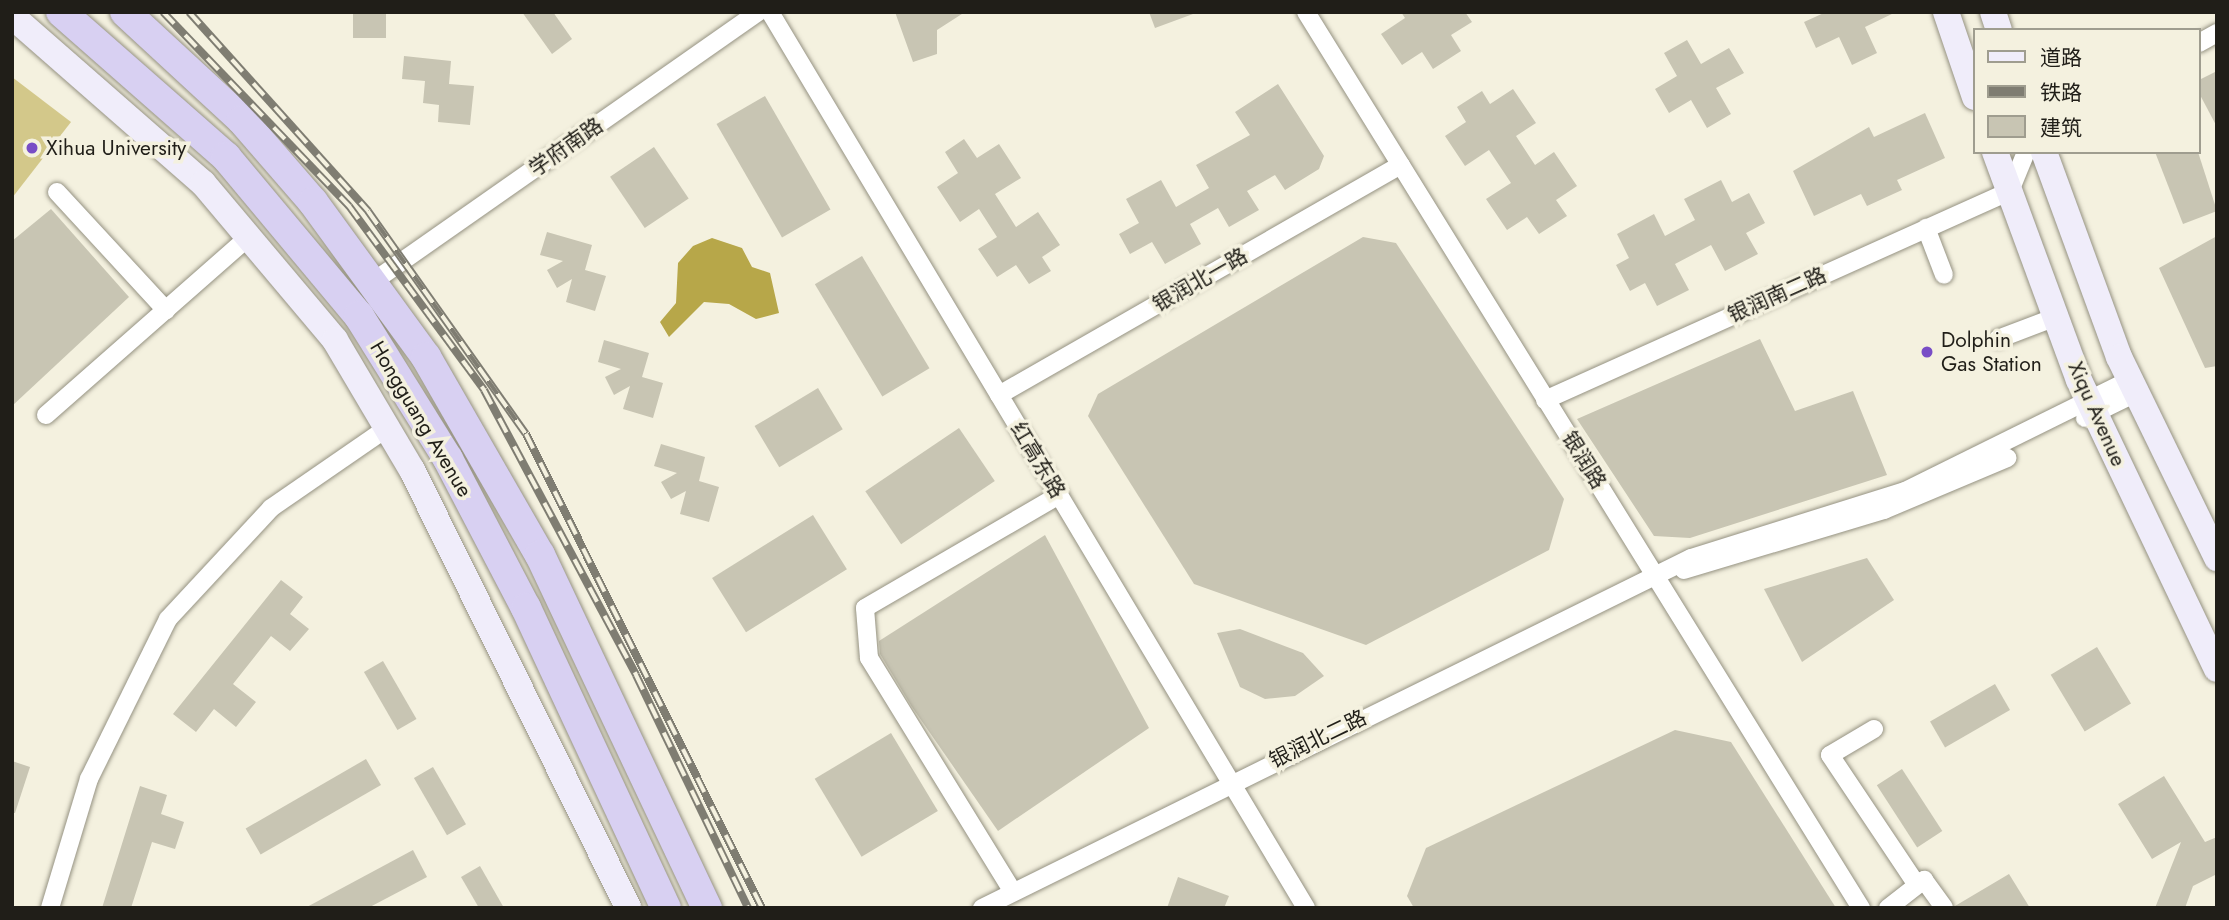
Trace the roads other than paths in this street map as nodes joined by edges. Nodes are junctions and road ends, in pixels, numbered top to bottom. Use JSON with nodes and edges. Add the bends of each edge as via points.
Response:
{"nodes":[{"id":1,"x":61,"y":12,"type":"edge"},
{"id":2,"x":125,"y":12,"type":"edge"},
{"id":3,"x":758,"y":12,"type":"edge"},
{"id":4,"x":770,"y":12,"type":"edge"},
{"id":5,"x":1306,"y":12,"type":"edge"},
{"id":6,"x":1946,"y":12,"type":"edge"},
{"id":7,"x":12,"y":16,"type":"edge"},
{"id":8,"x":2217,"y":33,"type":"edge"},
{"id":9,"x":2201,"y":42,"type":"edge"},
{"id":10,"x":1974,"y":94,"type":"edge"},
{"id":11,"x":1997,"y":154,"type":"edge"},
{"id":12,"x":2025,"y":154,"type":"edge"},
{"id":13,"x":2045,"y":154,"type":"edge"},
{"id":14,"x":1401,"y":165,"type":"junction"},
{"id":15,"x":2010,"y":191,"type":"junction"},
{"id":16,"x":57,"y":192,"type":"dead end"},
{"id":17,"x":1926,"y":228,"type":"junction"},
{"id":18,"x":251,"y":235,"type":"junction"},
{"id":19,"x":1944,"y":275,"type":"dead end"},
{"id":20,"x":374,"y":281,"type":"junction"},
{"id":21,"x":166,"y":310,"type":"junction"},
{"id":22,"x":2056,"y":317,"type":"junction"},
{"id":23,"x":1998,"y":339,"type":"dead end"},
{"id":24,"x":2133,"y":386,"type":"junction"},
{"id":25,"x":999,"y":395,"type":"junction"},
{"id":26,"x":1545,"y":400,"type":"junction"},
{"id":27,"x":2092,"y":408,"type":"junction"},
{"id":28,"x":46,"y":415,"type":"dead end"},
{"id":29,"x":387,"y":428,"type":"junction"},
{"id":30,"x":1059,"y":495,"type":"junction"},
{"id":31,"x":2217,"y":558,"type":"edge"},
{"id":32,"x":1657,"y":575,"type":"junction"},
{"id":33,"x":2217,"y":669,"type":"edge"},
{"id":34,"x":1874,"y":729,"type":"dead end"},
{"id":35,"x":1230,"y":781,"type":"junction"},
{"id":36,"x":1917,"y":885,"type":"junction"},
{"id":37,"x":1013,"y":892,"type":"junction"},
{"id":38,"x":50,"y":908,"type":"edge"},
{"id":39,"x":628,"y":908,"type":"edge"},
{"id":40,"x":666,"y":908,"type":"edge"},
{"id":41,"x":707,"y":908,"type":"edge"},
{"id":42,"x":982,"y":908,"type":"edge"},
{"id":43,"x":1306,"y":908,"type":"edge"},
{"id":44,"x":1861,"y":908,"type":"edge"},
{"id":45,"x":1888,"y":908,"type":"edge"},
{"id":46,"x":1944,"y":908,"type":"edge"}],
"edges":[{"from":1,"to":40,"type":"highway","name":"Hongguang Avenue","via":[[226,157],[359,316],[448,459],[526,608]]},
{"from":2,"to":20,"type":"highway","name":"Hongguang Avenue","via":[[242,120]]},
{"from":3,"to":20,"type":"street","name":"学府南路"},
{"from":4,"to":25,"type":"street","name":"红高东路"},
{"from":5,"to":14,"type":"street","name":"银润路"},
{"from":6,"to":10,"type":"main road"},
{"from":7,"to":18,"type":"main road","via":[[204,183]]},
{"from":8,"to":9,"type":"street"},
{"from":11,"to":15,"type":"main road","name":"Xiqu Avenue"},
{"from":12,"to":15,"type":"street"},
{"from":13,"to":24,"type":"main road","name":"Xiqu Avenue"},
{"from":14,"to":25,"type":"street","name":"银润北一路"},
{"from":14,"to":26,"type":"street","name":"银润路"},
{"from":15,"to":17,"type":"street","name":"银润南二路"},
{"from":15,"to":22,"type":"main road","name":"Xiqu Avenue"},
{"from":16,"to":21,"type":"street"},
{"from":17,"to":19,"type":"street"},
{"from":17,"to":26,"type":"street","name":"银润南二路"},
{"from":18,"to":21,"type":"street"},
{"from":18,"to":29,"type":"main road","via":[[335,340]]},
{"from":20,"to":41,"type":"highway","name":"Hongguang Avenue","via":[[467,419],[540,555]]},
{"from":21,"to":28,"type":"street"},
{"from":22,"to":23,"type":"street"},
{"from":22,"to":27,"type":"main road","name":"Xiqu Avenue"},
{"from":24,"to":27,"type":"street","name":"银润北二路"},
{"from":24,"to":31,"type":"main road","name":"Xiqu Avenue"},
{"from":25,"to":30,"type":"street","name":"红高东路"},
{"from":26,"to":32,"type":"street","name":"银润路"},
{"from":27,"to":32,"type":"street","name":"银润北二路","via":[[1905,491],[1691,558]]},
{"from":27,"to":33,"type":"main road","name":"Xiqu Avenue"},
{"from":29,"to":38,"type":"street","via":[[271,508],[169,619],[89,779]]},
{"from":29,"to":39,"type":"main road"},
{"from":30,"to":35,"type":"street","name":"红高东路"},
{"from":30,"to":37,"type":"street","via":[[865,608],[869,658]]},
{"from":32,"to":35,"type":"street","name":"银润北二路"},
{"from":32,"to":44,"type":"street","name":"银润路"},
{"from":34,"to":36,"type":"street","via":[[1830,755]]},
{"from":35,"to":37,"type":"street","name":"银润北二路"},
{"from":35,"to":43,"type":"street","name":"红高东路"},
{"from":36,"to":45,"type":"street"},
{"from":36,"to":46,"type":"street","via":[[1924,880]]},
{"from":37,"to":42,"type":"street","name":"银润北二路"}]}
